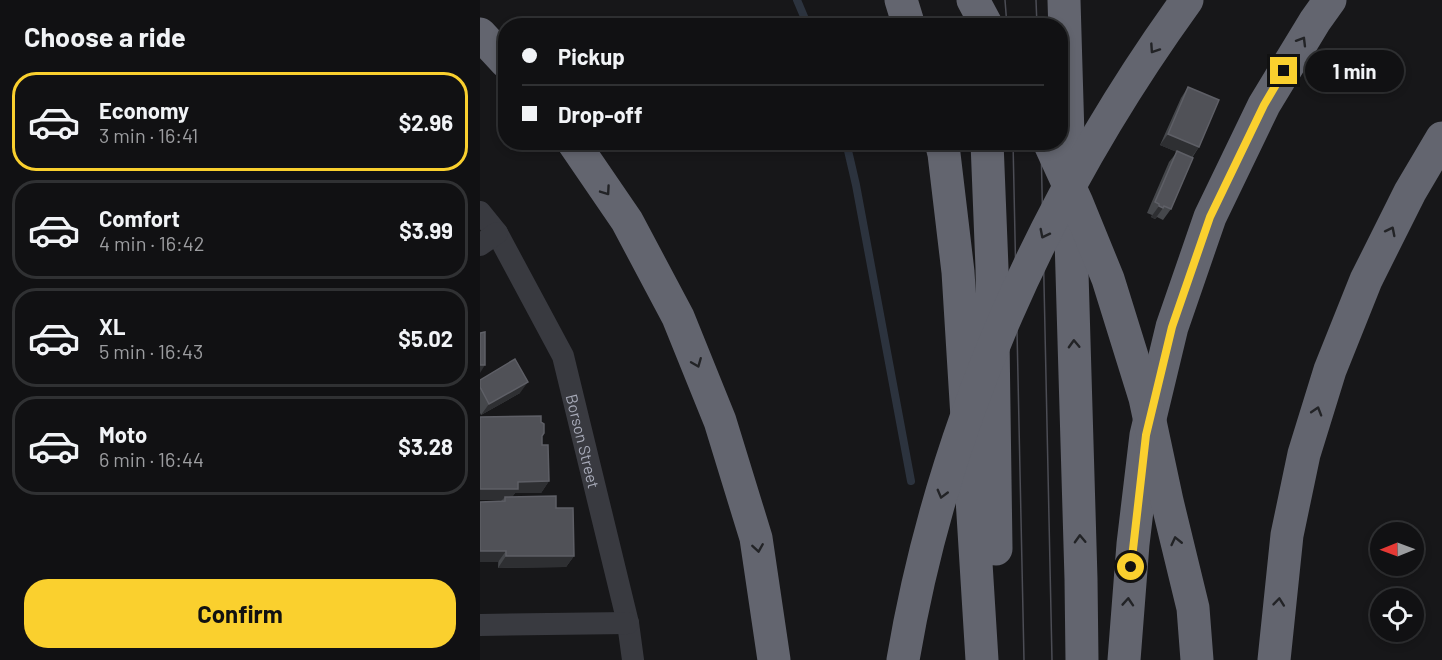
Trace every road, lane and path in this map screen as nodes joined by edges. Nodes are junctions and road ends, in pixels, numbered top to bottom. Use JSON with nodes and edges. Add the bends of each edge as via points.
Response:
{"nodes":[{"id":1,"x":901,"y":0,"type":"edge"},
{"id":2,"x":1064,"y":0,"type":"edge"},
{"id":3,"x":1187,"y":0,"type":"edge"},
{"id":4,"x":1330,"y":0,"type":"edge"},
{"id":5,"x":907,"y":18,"type":"edge"},
{"id":6,"x":1065,"y":18,"type":"edge"},
{"id":7,"x":480,"y":34,"type":"edge"},
{"id":8,"x":498,"y":53,"type":"edge"},
{"id":9,"x":1068,"y":133,"type":"edge"},
{"id":10,"x":1442,"y":138,"type":"edge"},
{"id":11,"x":578,"y":150,"type":"edge"},
{"id":12,"x":943,"y":150,"type":"edge"},
{"id":13,"x":987,"y":150,"type":"edge"},
{"id":14,"x":1053,"y":150,"type":"edge"},
{"id":15,"x":480,"y":212,"type":"edge"},
{"id":16,"x":489,"y":239,"type":"edge"},
{"id":17,"x":628,"y":623,"type":"junction"},
{"id":18,"x":480,"y":626,"type":"edge"},
{"id":19,"x":633,"y":660,"type":"edge"},
{"id":20,"x":774,"y":660,"type":"edge"},
{"id":21,"x":903,"y":660,"type":"edge"},
{"id":22,"x":982,"y":660,"type":"edge"},
{"id":23,"x":998,"y":660,"type":"edge"},
{"id":24,"x":1082,"y":660,"type":"edge"},
{"id":25,"x":1124,"y":660,"type":"edge"},
{"id":26,"x":1197,"y":660,"type":"edge"},
{"id":27,"x":1274,"y":660,"type":"edge"}],
"edges":[{"from":1,"to":5,"type":"highway"},
{"from":6,"to":2,"type":"highway","one_way":true},
{"from":3,"to":21,"type":"highway","one_way":true,"bridge":true,"via":[[1072,181],[1027,268],[947,474],[924,558]]},
{"from":25,"to":4,"type":"highway","one_way":true,"via":[[1146,435],[1172,327],[1210,217],[1264,105]]},
{"from":7,"to":8,"type":"highway"},
{"from":24,"to":9,"type":"highway","one_way":true},
{"from":27,"to":10,"type":"highway","one_way":true,"via":[[1287,535],[1304,454],[1330,370],[1366,280]]},
{"from":11,"to":20,"type":"highway","one_way":true,"via":[[627,221],[673,306],[720,421],[756,538]]},
{"from":12,"to":22,"type":"highway","via":[[958,272]]},
{"from":13,"to":23,"type":"highway"},
{"from":26,"to":14,"type":"highway","one_way":true,"bridge":true,"via":[[1193,608],[1145,398],[1108,279]]},
{"from":15,"to":16,"type":"street","name":"Borson Street"},
{"from":16,"to":17,"type":"street","name":"Borson Street","via":[[563,356]]},
{"from":17,"to":18,"type":"street"},
{"from":17,"to":19,"type":"street","name":"Borson Street"}]}
